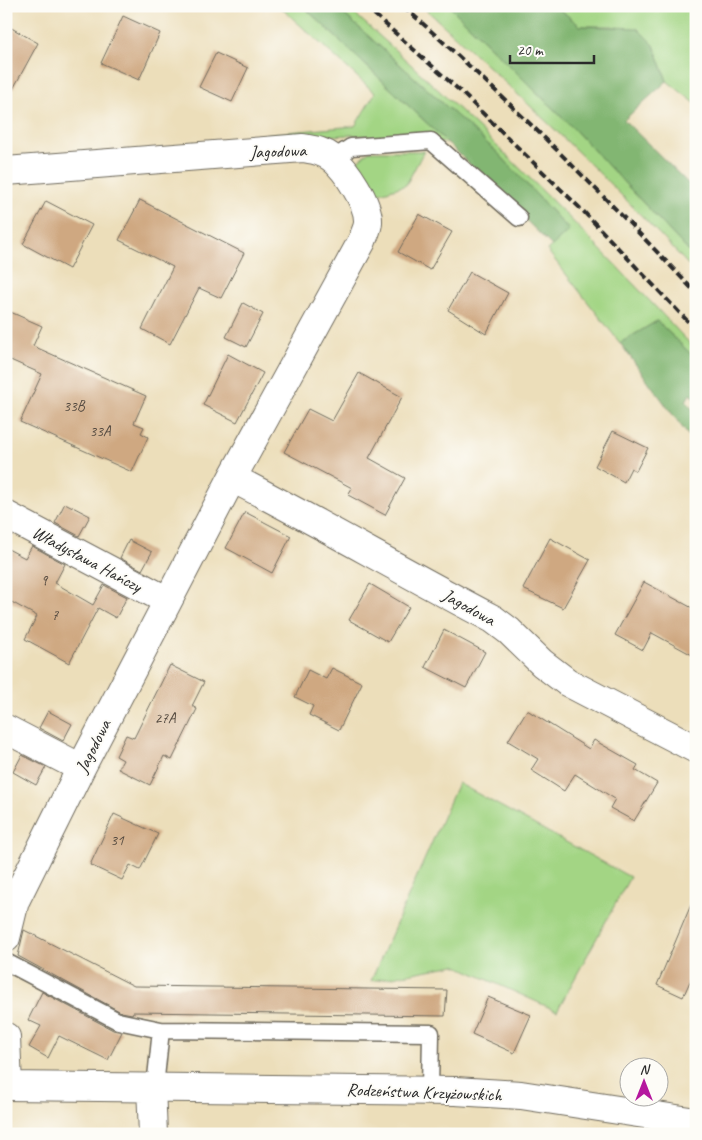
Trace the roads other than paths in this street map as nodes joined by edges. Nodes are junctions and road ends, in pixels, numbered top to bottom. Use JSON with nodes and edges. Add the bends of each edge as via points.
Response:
{"nodes":[{"id":1,"x":333,"y":159,"type":"junction"},
{"id":2,"x":6,"y":170,"type":"edge"},
{"id":3,"x":519,"y":218,"type":"dead end"},
{"id":4,"x":232,"y":478,"type":"junction"},
{"id":5,"x":6,"y":515,"type":"edge"},
{"id":6,"x":168,"y":601,"type":"junction"},
{"id":7,"x":6,"y":728,"type":"edge"},
{"id":8,"x":696,"y":749,"type":"edge"},
{"id":9,"x":81,"y":768,"type":"junction"},
{"id":10,"x":6,"y":938,"type":"edge"},
{"id":11,"x":6,"y":962,"type":"edge"},
{"id":12,"x":161,"y":1030,"type":"junction"},
{"id":13,"x":6,"y":1037,"type":"edge"},
{"id":14,"x":7,"y":1086,"type":"edge"},
{"id":15,"x":153,"y":1087,"type":"junction"},
{"id":16,"x":430,"y":1090,"type":"junction"},
{"id":17,"x":696,"y":1122,"type":"edge"},
{"id":18,"x":153,"y":1134,"type":"edge"}],
"edges":[{"from":1,"to":2,"type":"street","name":"Jagodowa","via":[[318,150],[303,148]]},
{"from":1,"to":3,"type":"lane","via":[[351,147],[431,141]]},
{"from":1,"to":4,"type":"street","name":"Jagodowa","via":[[364,204],[368,222],[362,241]]},
{"from":4,"to":6,"type":"street","name":"Jagodowa"},
{"from":4,"to":8,"type":"street","name":"Jagodowa","via":[[493,619],[567,682]]},
{"from":5,"to":6,"type":"street","name":"Władysława Hańczy"},
{"from":6,"to":9,"type":"street","name":"Jagodowa"},
{"from":7,"to":9,"type":"street"},
{"from":9,"to":10,"type":"street","name":"Jagodowa","via":[[15,901]]},
{"from":11,"to":12,"type":"lane","via":[[118,1021]]},
{"from":12,"to":15,"type":"lane"},
{"from":12,"to":16,"type":"lane","via":[[431,1033]]},
{"from":13,"to":14,"type":"street"},
{"from":14,"to":15,"type":"street","name":"Rodzeństwa Krzyżowskich"},
{"from":15,"to":16,"type":"street","name":"Rodzeństwa Krzyżowskich"},
{"from":15,"to":18,"type":"street"},
{"from":16,"to":17,"type":"street","name":"Rodzeństwa Krzyżowskich","via":[[521,1095]]}]}
